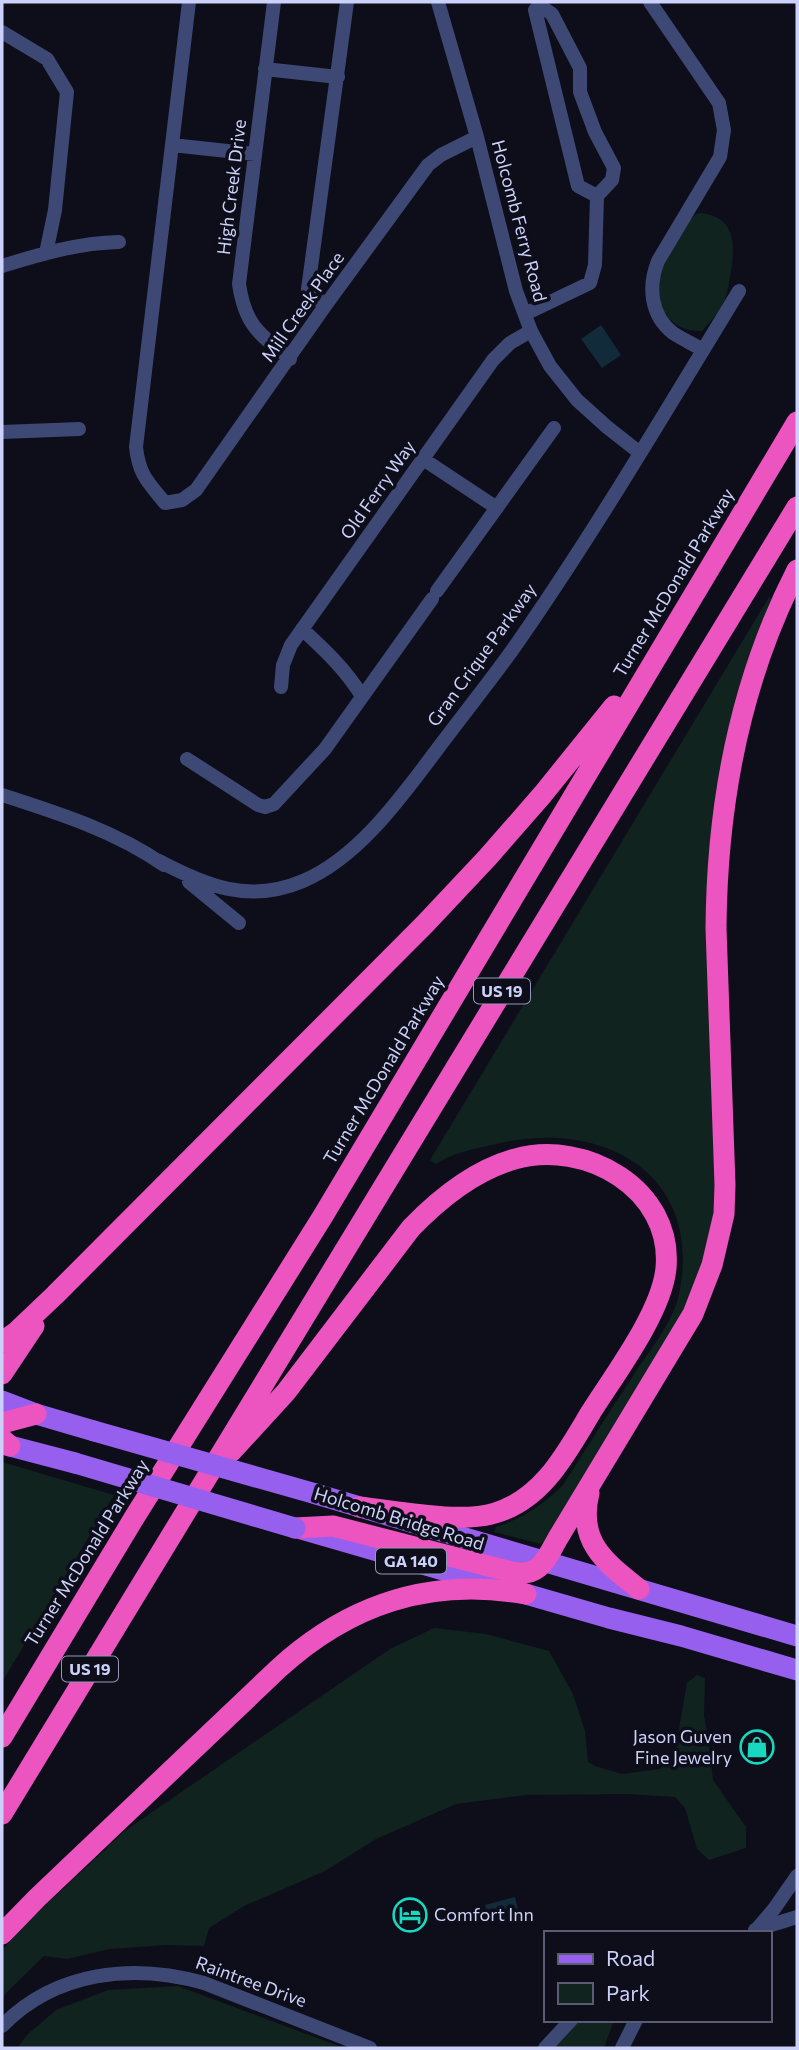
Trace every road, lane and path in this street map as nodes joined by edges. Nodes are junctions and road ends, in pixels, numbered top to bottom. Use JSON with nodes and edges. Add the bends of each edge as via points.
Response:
{"nodes":[{"id":1,"x":189,"y":2,"type":"edge"},
{"id":2,"x":274,"y":2,"type":"edge"},
{"id":3,"x":347,"y":2,"type":"edge"},
{"id":4,"x":438,"y":2,"type":"edge"},
{"id":5,"x":650,"y":2,"type":"edge"},
{"id":6,"x":2,"y":32,"type":"edge"},
{"id":7,"x":265,"y":69,"type":"junction"},
{"id":8,"x":338,"y":77,"type":"junction"},
{"id":9,"x":580,"y":92,"type":"junction"},
{"id":10,"x":557,"y":96,"type":"junction"},
{"id":11,"x":477,"y":137,"type":"junction"},
{"id":12,"x":172,"y":145,"type":"junction"},
{"id":13,"x":255,"y":154,"type":"junction"},
{"id":14,"x":597,"y":196,"type":"junction"},
{"id":15,"x":120,"y":242,"type":"dead end"},
{"id":16,"x":46,"y":253,"type":"junction"},
{"id":17,"x":2,"y":266,"type":"edge"},
{"id":18,"x":739,"y":291,"type":"dead end"},
{"id":19,"x":326,"y":306,"type":"junction"},
{"id":20,"x":525,"y":314,"type":"junction"},
{"id":21,"x":531,"y":331,"type":"junction"},
{"id":22,"x":703,"y":350,"type":"junction"},
{"id":23,"x":290,"y":359,"type":"junction"},
{"id":24,"x":797,"y":422,"type":"edge"},
{"id":25,"x":554,"y":428,"type":"dead end"},
{"id":26,"x":79,"y":429,"type":"dead end"},
{"id":27,"x":2,"y":432,"type":"edge"},
{"id":28,"x":640,"y":453,"type":"junction"},
{"id":29,"x":423,"y":458,"type":"junction"},
{"id":30,"x":797,"y":507,"type":"edge"},
{"id":31,"x":497,"y":508,"type":"junction"},
{"id":32,"x":797,"y":570,"type":"edge"},
{"id":33,"x":302,"y":629,"type":"junction"},
{"id":34,"x":656,"y":656,"type":"junction"},
{"id":35,"x":281,"y":687,"type":"dead end"},
{"id":36,"x":362,"y":696,"type":"junction"},
{"id":37,"x":187,"y":759,"type":"dead end"},
{"id":38,"x":2,"y":795,"type":"edge"},
{"id":39,"x":157,"y":860,"type":"junction"},
{"id":40,"x":239,"y":923,"type":"dead end"},
{"id":41,"x":55,"y":1295,"type":"junction"},
{"id":42,"x":2,"y":1342,"type":"edge"},
{"id":43,"x":2,"y":1374,"type":"edge"},
{"id":44,"x":2,"y":1401,"type":"edge"},
{"id":45,"x":36,"y":1414,"type":"junction"},
{"id":46,"x":2,"y":1423,"type":"edge"},
{"id":47,"x":5,"y":1443,"type":"edge"},
{"id":48,"x":596,"y":1474,"type":"junction"},
{"id":49,"x":207,"y":1476,"type":"junction"},
{"id":50,"x":359,"y":1507,"type":"junction"},
{"id":51,"x":296,"y":1528,"type":"junction"},
{"id":52,"x":544,"y":1561,"type":"junction"},
{"id":53,"x":639,"y":1589,"type":"junction"},
{"id":54,"x":526,"y":1594,"type":"junction"},
{"id":55,"x":797,"y":1636,"type":"edge"},
{"id":56,"x":797,"y":1670,"type":"edge"},
{"id":57,"x":2,"y":1737,"type":"edge"},
{"id":58,"x":2,"y":1814,"type":"edge"},
{"id":59,"x":797,"y":1876,"type":"edge"},
{"id":60,"x":797,"y":1917,"type":"edge"},
{"id":61,"x":753,"y":1931,"type":"edge"},
{"id":62,"x":2,"y":1934,"type":"edge"},
{"id":63,"x":569,"y":2022,"type":"edge"},
{"id":64,"x":635,"y":2022,"type":"edge"},
{"id":65,"x":2,"y":2026,"type":"edge"},
{"id":66,"x":370,"y":2048,"type":"edge"},
{"id":67,"x":545,"y":2048,"type":"edge"},
{"id":68,"x":622,"y":2048,"type":"edge"}],
"edges":[{"from":1,"to":12,"type":"street"},
{"from":2,"to":7,"type":"street","name":"High Creek Drive"},
{"from":3,"to":8,"type":"street"},
{"from":4,"to":11,"type":"street","name":"Holcomb Ferry Road"},
{"from":5,"to":22,"type":"street","via":[[719,103],[724,130],[720,157],[659,261],[651,286],[663,323]]},
{"from":6,"to":16,"type":"street","via":[[47,59],[67,92]]},
{"from":7,"to":8,"type":"street"},
{"from":7,"to":13,"type":"street","name":"High Creek Drive"},
{"from":8,"to":19,"type":"street","via":[[308,289]]},
{"from":9,"to":10,"type":"street"},
{"from":9,"to":10,"type":"street","via":[[580,68],[552,14],[539,5],[535,10]]},
{"from":9,"to":14,"type":"street","via":[[614,168],[612,180]]},
{"from":10,"to":14,"type":"street","via":[[578,186]]},
{"from":11,"to":19,"type":"street","name":"Mill Creek Place","via":[[428,165]]},
{"from":11,"to":20,"type":"street","name":"Holcomb Ferry Road"},
{"from":12,"to":13,"type":"street"},
{"from":12,"to":23,"type":"street","name":"Mill Creek Place","via":[[136,447],[145,478],[165,503],[182,500],[196,490]]},
{"from":13,"to":23,"type":"street","name":"High Creek Drive","via":[[239,284],[242,304],[263,337]]},
{"from":14,"to":20,"type":"street","via":[[596,265],[590,283]]},
{"from":15,"to":16,"type":"street"},
{"from":16,"to":17,"type":"street"},
{"from":18,"to":22,"type":"street","name":"Gran Crique Parkway"},
{"from":19,"to":23,"type":"street","name":"Mill Creek Place"},
{"from":20,"to":21,"type":"street","name":"Holcomb Ferry Road"},
{"from":21,"to":28,"type":"street","name":"Holcomb Ferry Road","via":[[550,366],[578,400]]},
{"from":21,"to":29,"type":"street","name":"Old Ferry Way","via":[[493,360]]},
{"from":22,"to":28,"type":"street","name":"Gran Crique Parkway"},
{"from":24,"to":34,"type":"highway","name":"Turner McDonald Parkway","number":"US 19"},
{"from":25,"to":31,"type":"street"},
{"from":26,"to":27,"type":"street"},
{"from":28,"to":39,"type":"street","name":"Gran Crique Parkway","via":[[486,686],[397,800],[353,847],[302,881],[257,892],[209,885]]},
{"from":29,"to":31,"type":"street"},
{"from":29,"to":33,"type":"street","name":"Old Ferry Way"},
{"from":30,"to":49,"type":"highway","number":"US 19"},
{"from":31,"to":36,"type":"street"},
{"from":32,"to":48,"type":"highway","via":[[750,688],[721,825],[716,928],[725,1185],[719,1240],[693,1314]]},
{"from":33,"to":35,"type":"street","name":"Old Ferry Way","via":[[286,655]]},
{"from":33,"to":36,"type":"street","via":[[334,658]]},
{"from":34,"to":41,"type":"highway","via":[[488,858]]},
{"from":34,"to":57,"type":"highway","name":"Turner McDonald Parkway","number":"US 19","via":[[323,1216]]},
{"from":36,"to":37,"type":"street","via":[[319,756],[270,806],[258,805]]},
{"from":38,"to":39,"type":"street","via":[[86,824]]},
{"from":39,"to":40,"type":"street"},
{"from":41,"to":42,"type":"highway"},
{"from":41,"to":43,"type":"highway"},
{"from":44,"to":45,"type":"main road","name":"Holcomb Bridge Road","number":"GA 140"},
{"from":45,"to":46,"type":"highway"},
{"from":45,"to":50,"type":"main road","name":"Holcomb Bridge Road","number":"GA 140","bridge":true},
{"from":47,"to":51,"type":"main road","name":"Holcomb Bridge Road","number":"GA 140","bridge":true},
{"from":48,"to":52,"type":"highway"},
{"from":48,"to":53,"type":"highway","via":[[586,1505],[589,1534],[603,1560]]},
{"from":49,"to":50,"type":"highway","via":[[286,1392],[411,1228],[456,1188],[494,1166],[541,1155],[589,1162],[632,1185],[655,1212],[663,1233],[666,1265],[662,1287],[628,1354],[545,1481],[517,1504],[479,1516]]},
{"from":49,"to":58,"type":"highway","number":"US 19"},
{"from":50,"to":52,"type":"main road","name":"Holcomb Bridge Road","number":"GA 140"},
{"from":51,"to":52,"type":"highway","via":[[333,1526],[517,1573],[532,1572]]},
{"from":51,"to":54,"type":"main road","name":"Holcomb Bridge Road","number":"GA 140"},
{"from":52,"to":53,"type":"main road","name":"Holcomb Bridge Road","number":"GA 140"},
{"from":53,"to":55,"type":"main road","name":"Holcomb Bridge Road","number":"GA 140"},
{"from":54,"to":56,"type":"main road","name":"Holcomb Bridge Road","number":"GA 140"},
{"from":54,"to":62,"type":"highway","via":[[463,1588],[417,1594],[365,1610],[318,1636]]},
{"from":59,"to":61,"type":"street"},
{"from":60,"to":61,"type":"street"},
{"from":63,"to":67,"type":"street"},
{"from":64,"to":68,"type":"street"},
{"from":65,"to":66,"type":"street","name":"Raintree Drive","via":[[27,2004],[64,1985],[108,1974],[150,1972],[204,1983]]}]}
